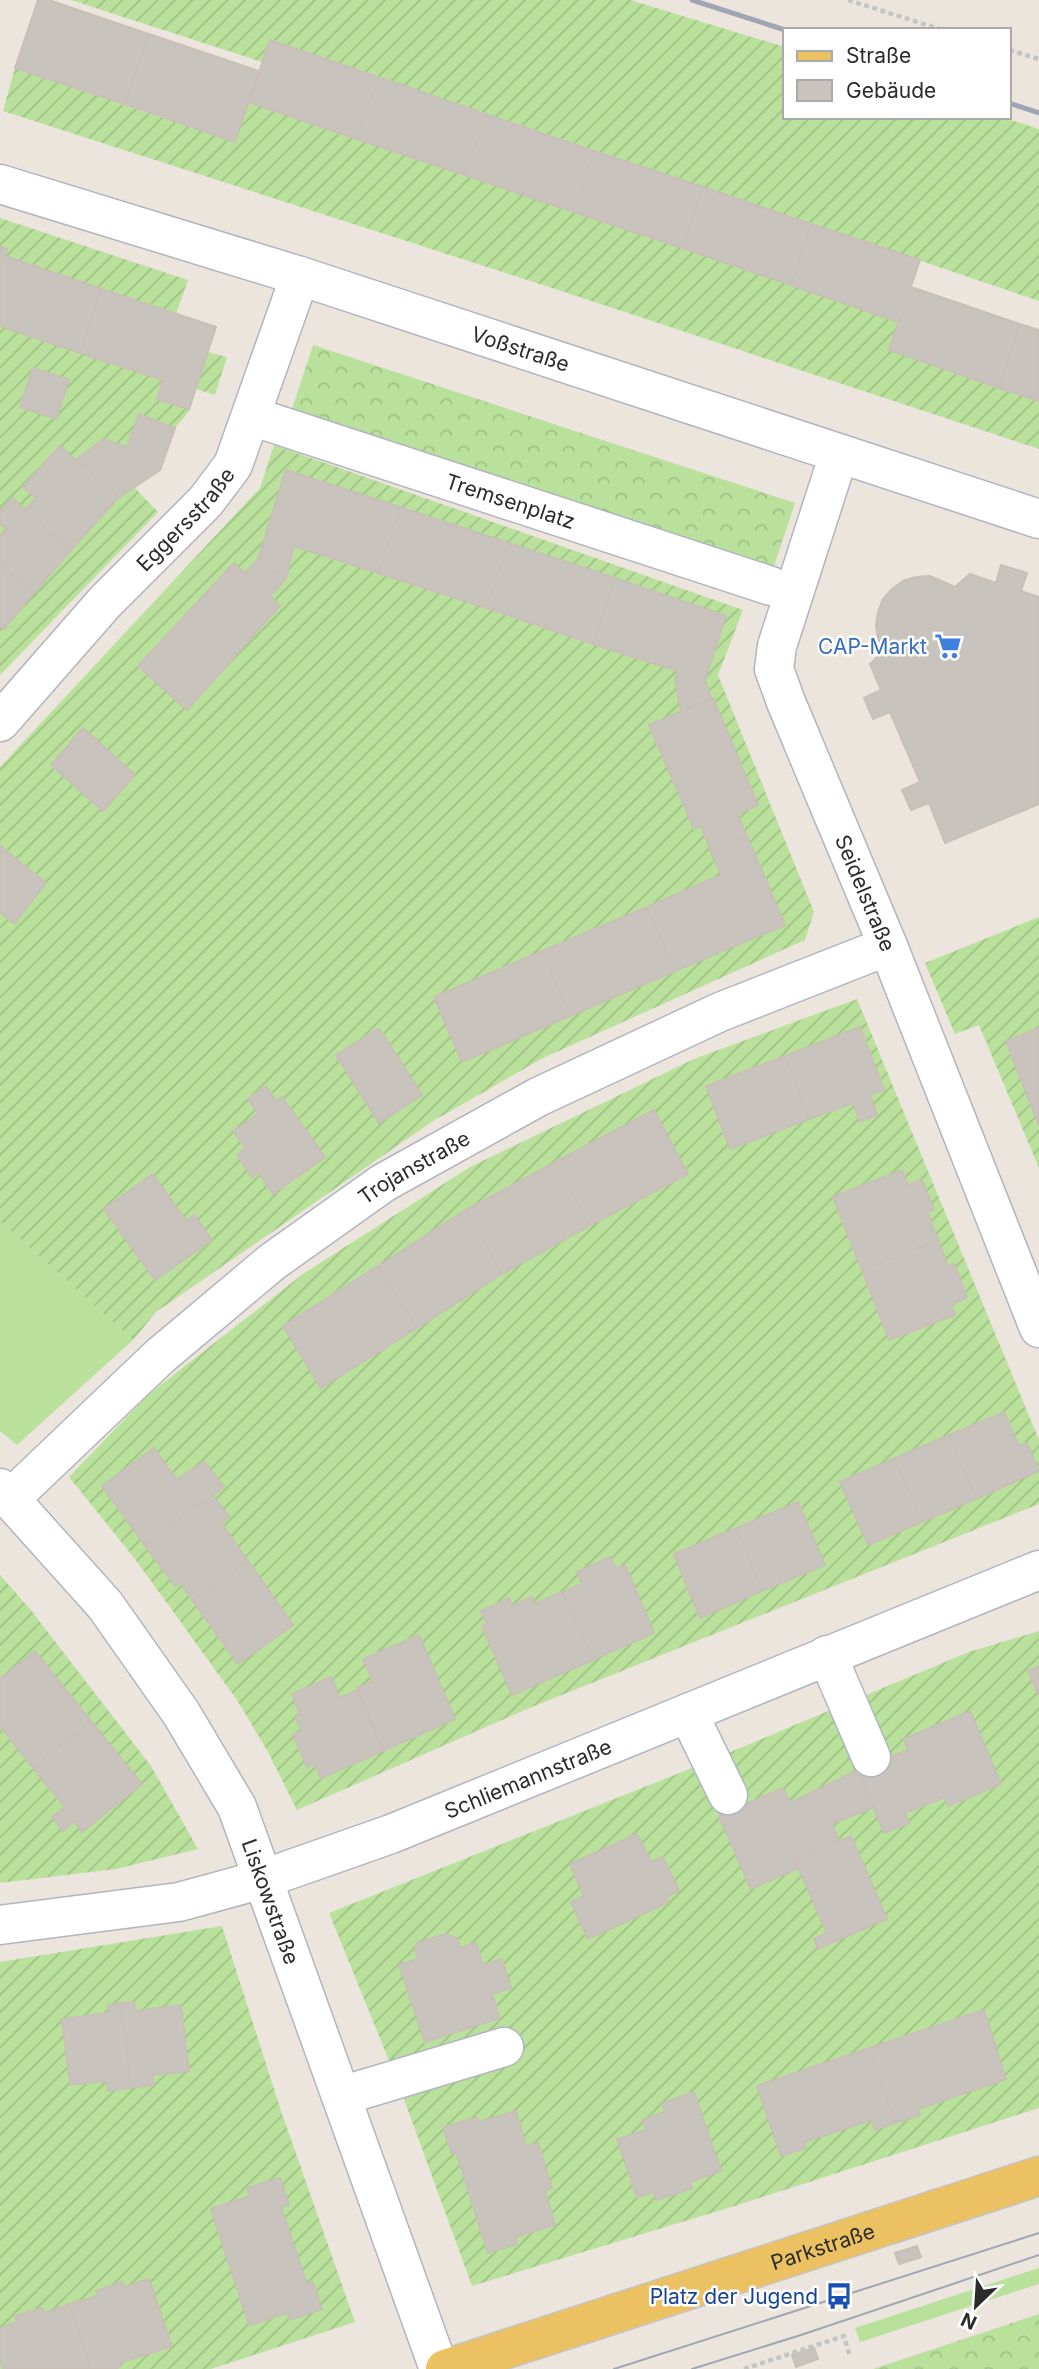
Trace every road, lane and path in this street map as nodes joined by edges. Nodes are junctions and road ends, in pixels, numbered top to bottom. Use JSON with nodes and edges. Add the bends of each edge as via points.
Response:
{"nodes":[{"id":1,"x":848,"y":0,"type":"edge"},
{"id":2,"x":937,"y":28,"type":"edge"},
{"id":3,"x":1011,"y":51,"type":"edge"},
{"id":4,"x":1039,"y":59,"type":"edge"},
{"id":5,"x":0,"y":184,"type":"edge"},
{"id":6,"x":300,"y":276,"type":"junction"},
{"id":7,"x":251,"y":416,"type":"junction"},
{"id":8,"x":839,"y":454,"type":"junction"},
{"id":9,"x":1039,"y":519,"type":"edge"},
{"id":10,"x":771,"y":586,"type":"dead end"},
{"id":11,"x":0,"y":722,"type":"edge"},
{"id":12,"x":888,"y":946,"type":"junction"},
{"id":13,"x":1039,"y":1328,"type":"edge"},
{"id":14,"x":6,"y":1493,"type":"edge"},
{"id":15,"x":1039,"y":1570,"type":"edge"},
{"id":16,"x":827,"y":1655,"type":"junction"},
{"id":17,"x":688,"y":1713,"type":"junction"},
{"id":18,"x":872,"y":1757,"type":"dead end"},
{"id":19,"x":727,"y":1796,"type":"dead end"},
{"id":20,"x":262,"y":1879,"type":"junction"},
{"id":21,"x":0,"y":1925,"type":"edge"},
{"id":22,"x":504,"y":2047,"type":"dead end"},
{"id":23,"x":341,"y":2096,"type":"junction"},
{"id":24,"x":1039,"y":2176,"type":"edge"},
{"id":25,"x":850,"y":2357,"type":"dead end"},
{"id":26,"x":439,"y":2369,"type":"edge"},
{"id":27,"x":445,"y":2369,"type":"edge"},
{"id":28,"x":744,"y":2369,"type":"edge"}],
"edges":[{"from":1,"to":2,"type":"path"},
{"from":3,"to":4,"type":"path"},
{"from":5,"to":6,"type":"street","name":"Voßstraße"},
{"from":6,"to":7,"type":"street","name":"Eggersstraße"},
{"from":6,"to":8,"type":"street","name":"Voßstraße"},
{"from":7,"to":10,"type":"street","name":"Tremsenplatz"},
{"from":7,"to":11,"type":"street","name":"Eggersstraße","via":[[233,465],[206,501],[105,602]]},
{"from":8,"to":9,"type":"street","name":"Voßstraße"},
{"from":8,"to":12,"type":"street","name":"Seidelstraße","via":[[777,646],[774,669]]},
{"from":12,"to":13,"type":"street","name":"Seidelstraße"},
{"from":12,"to":14,"type":"street","name":"Trojanstraße","via":[[720,1012],[538,1097],[383,1183],[272,1262]]},
{"from":14,"to":20,"type":"street","name":"Liskowstraße","via":[[105,1605],[181,1713],[237,1807]]},
{"from":15,"to":16,"type":"street","name":"Schliemannstraße"},
{"from":16,"to":17,"type":"street","name":"Schliemannstraße"},
{"from":16,"to":18,"type":"street"},
{"from":17,"to":19,"type":"street"},
{"from":17,"to":20,"type":"street","name":"Schliemannstraße","via":[[391,1834]]},
{"from":20,"to":21,"type":"street","name":"Schliemannstraße","via":[[179,1902]]},
{"from":20,"to":23,"type":"street","name":"Liskowstraße"},
{"from":22,"to":23,"type":"street"},
{"from":23,"to":26,"type":"street","name":"Liskowstraße"},
{"from":24,"to":27,"type":"main road","name":"Parkstraße"},
{"from":25,"to":28,"type":"path","via":[[844,2336]]}]}
